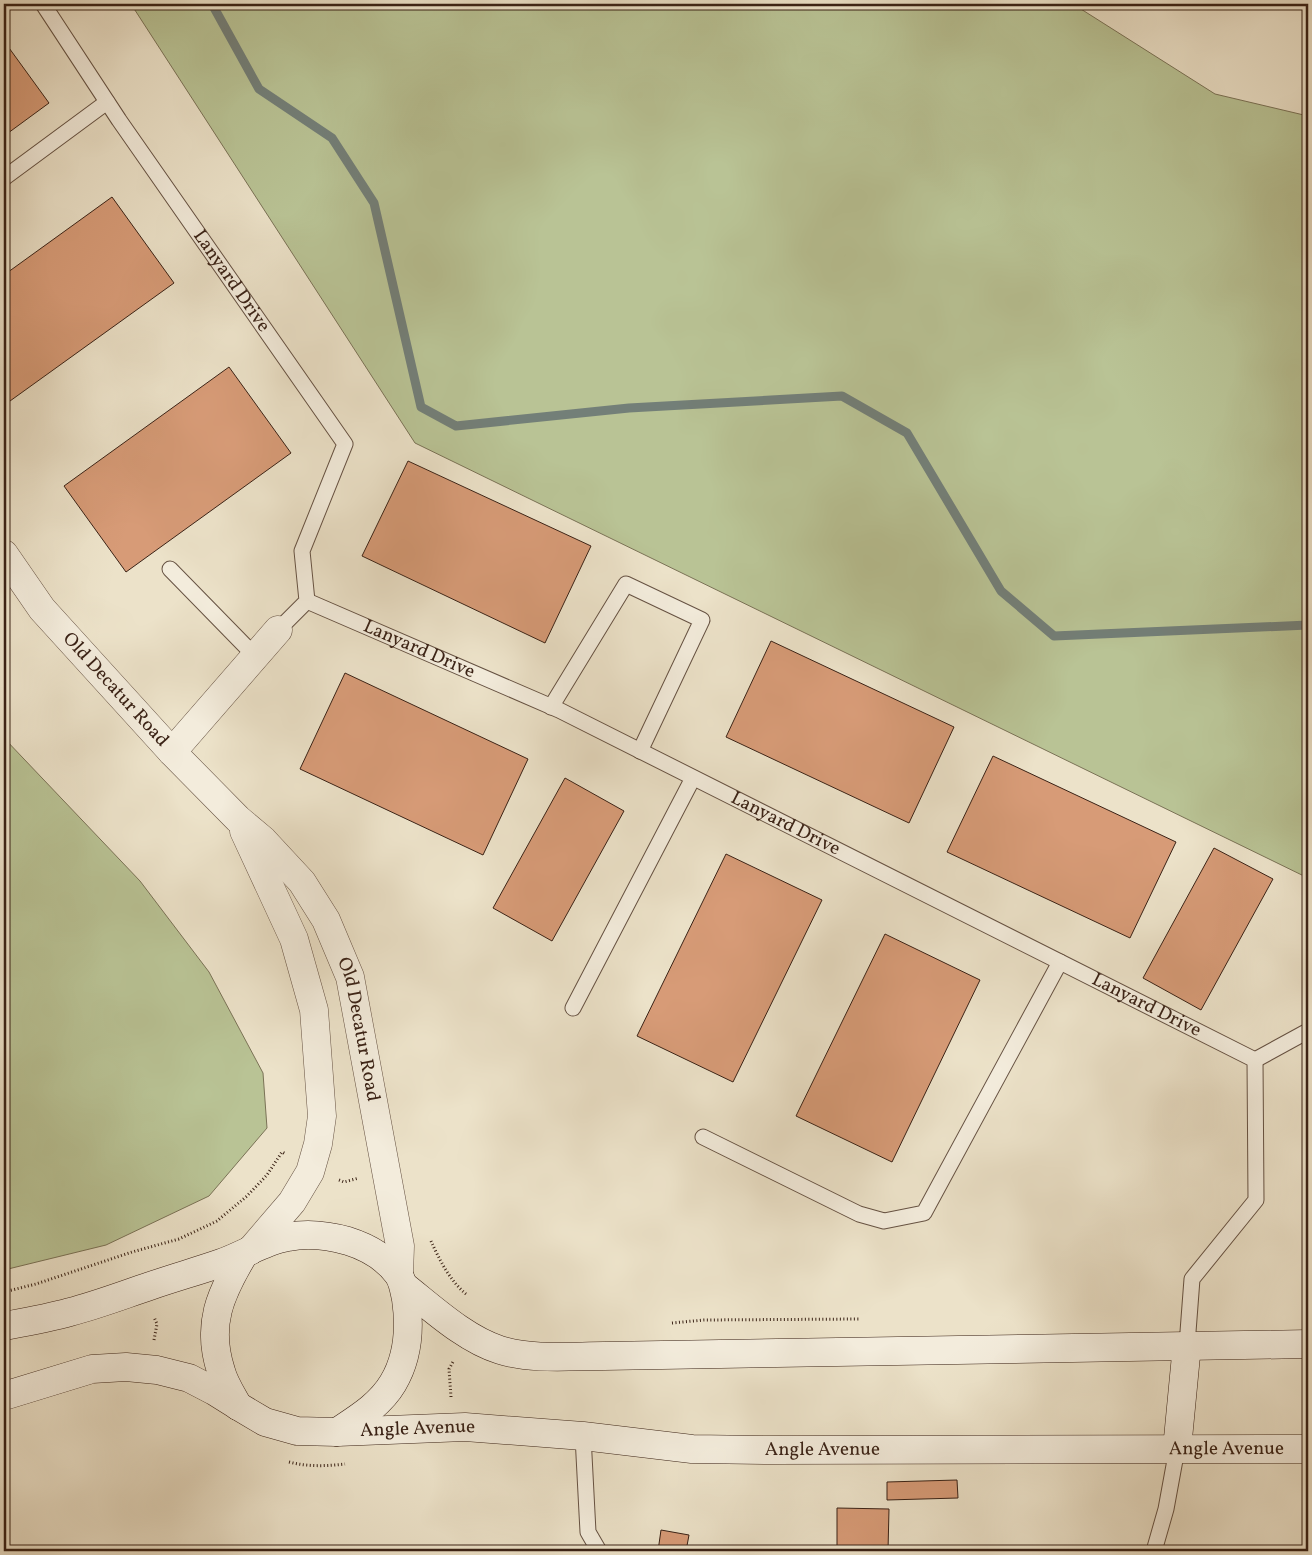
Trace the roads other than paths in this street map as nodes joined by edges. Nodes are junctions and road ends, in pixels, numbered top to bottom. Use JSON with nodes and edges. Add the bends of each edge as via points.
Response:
{"nodes":[{"id":1,"x":43,"y":4,"type":"edge"},
{"id":2,"x":107,"y":102,"type":"junction"},
{"id":3,"x":4,"y":178,"type":"edge"},
{"id":4,"x":4,"y":554,"type":"edge"},
{"id":5,"x":170,"y":569,"type":"dead end"},
{"id":6,"x":307,"y":601,"type":"junction"},
{"id":7,"x":278,"y":630,"type":"joint"},
{"id":8,"x":255,"y":656,"type":"junction"},
{"id":9,"x":551,"y":706,"type":"junction"},
{"id":10,"x":640,"y":750,"type":"junction"},
{"id":11,"x":172,"y":752,"type":"junction"},
{"id":12,"x":693,"y":778,"type":"junction"},
{"id":13,"x":238,"y":818,"type":"junction"},
{"id":14,"x":1060,"y":962,"type":"junction"},
{"id":15,"x":573,"y":1008,"type":"dead end"},
{"id":16,"x":1308,"y":1031,"type":"edge"},
{"id":17,"x":1255,"y":1060,"type":"junction"},
{"id":18,"x":703,"y":1137,"type":"dead end"},
{"id":19,"x":247,"y":1253,"type":"junction"},
{"id":20,"x":402,"y":1280,"type":"junction"},
{"id":21,"x":4,"y":1326,"type":"edge"},
{"id":22,"x":1308,"y":1344,"type":"edge"},
{"id":23,"x":1187,"y":1345,"type":"junction"},
{"id":24,"x":4,"y":1396,"type":"edge"},
{"id":25,"x":238,"y":1406,"type":"junction"},
{"id":26,"x":337,"y":1432,"type":"junction"},
{"id":27,"x":583,"y":1436,"type":"junction"},
{"id":28,"x":1177,"y":1449,"type":"junction"},
{"id":29,"x":1308,"y":1450,"type":"edge"},
{"id":30,"x":599,"y":1551,"type":"edge"},
{"id":31,"x":1154,"y":1551,"type":"edge"}],
"edges":[{"from":1,"to":2,"type":"lane","name":"Lanyard Drive"},
{"from":2,"to":3,"type":"lane"},
{"from":2,"to":6,"type":"lane","name":"Lanyard Drive","via":[[345,444],[302,552]]},
{"from":4,"to":11,"type":"main road","name":"Old Decatur Road","via":[[42,609]]},
{"from":5,"to":8,"type":"lane"},
{"from":6,"to":7,"type":"lane"},
{"from":6,"to":9,"type":"lane","name":"Lanyard Drive"},
{"from":7,"to":8,"type":"main road"},
{"from":8,"to":11,"type":"main road"},
{"from":9,"to":10,"type":"lane","name":"Lanyard Drive"},
{"from":9,"to":10,"type":"lane","via":[[626,584],[702,620]]},
{"from":10,"to":12,"type":"lane","name":"Lanyard Drive"},
{"from":11,"to":13,"type":"main road","name":"Old Decatur Road"},
{"from":12,"to":14,"type":"lane","name":"Lanyard Drive"},
{"from":12,"to":15,"type":"lane"},
{"from":13,"to":19,"type":"main road","name":"Old Decatur Road","via":[[294,939],[314,1010],[322,1116],[310,1172],[292,1202]]},
{"from":13,"to":20,"type":"main road","name":"Old Decatur Road","via":[[302,882],[326,920],[350,977],[400,1246]]},
{"from":14,"to":17,"type":"lane","name":"Lanyard Drive"},
{"from":14,"to":18,"type":"lane","via":[[924,1213],[884,1221],[859,1214]]},
{"from":16,"to":17,"type":"lane"},
{"from":17,"to":23,"type":"lane","via":[[1256,1200],[1192,1279]]},
{"from":19,"to":20,"type":"main road","via":[[290,1236],[328,1237],[367,1248],[387,1261]]},
{"from":19,"to":21,"type":"main road","via":[[69,1313]]},
{"from":19,"to":25,"type":"main road","name":"Old Decatur Road","via":[[228,1281],[217,1308],[214,1339],[221,1372]]},
{"from":20,"to":23,"type":"main road","via":[[435,1311],[474,1338],[500,1350],[530,1356]]},
{"from":20,"to":26,"type":"main road","name":"Old Decatur Road","via":[[408,1315],[402,1365],[378,1402]]},
{"from":22,"to":23,"type":"main road"},
{"from":23,"to":28,"type":"main road"},
{"from":24,"to":25,"type":"main road","via":[[92,1369],[126,1367],[189,1378]]},
{"from":25,"to":26,"type":"main road","name":"Angle Avenue","via":[[264,1422],[297,1431]]},
{"from":26,"to":27,"type":"main road","name":"Angle Avenue","via":[[465,1427]]},
{"from":27,"to":28,"type":"main road","name":"Angle Avenue","via":[[692,1449]]},
{"from":27,"to":30,"type":"lane","via":[[588,1532]]},
{"from":28,"to":29,"type":"main road","name":"Angle Avenue"},
{"from":28,"to":31,"type":"lane"}]}
